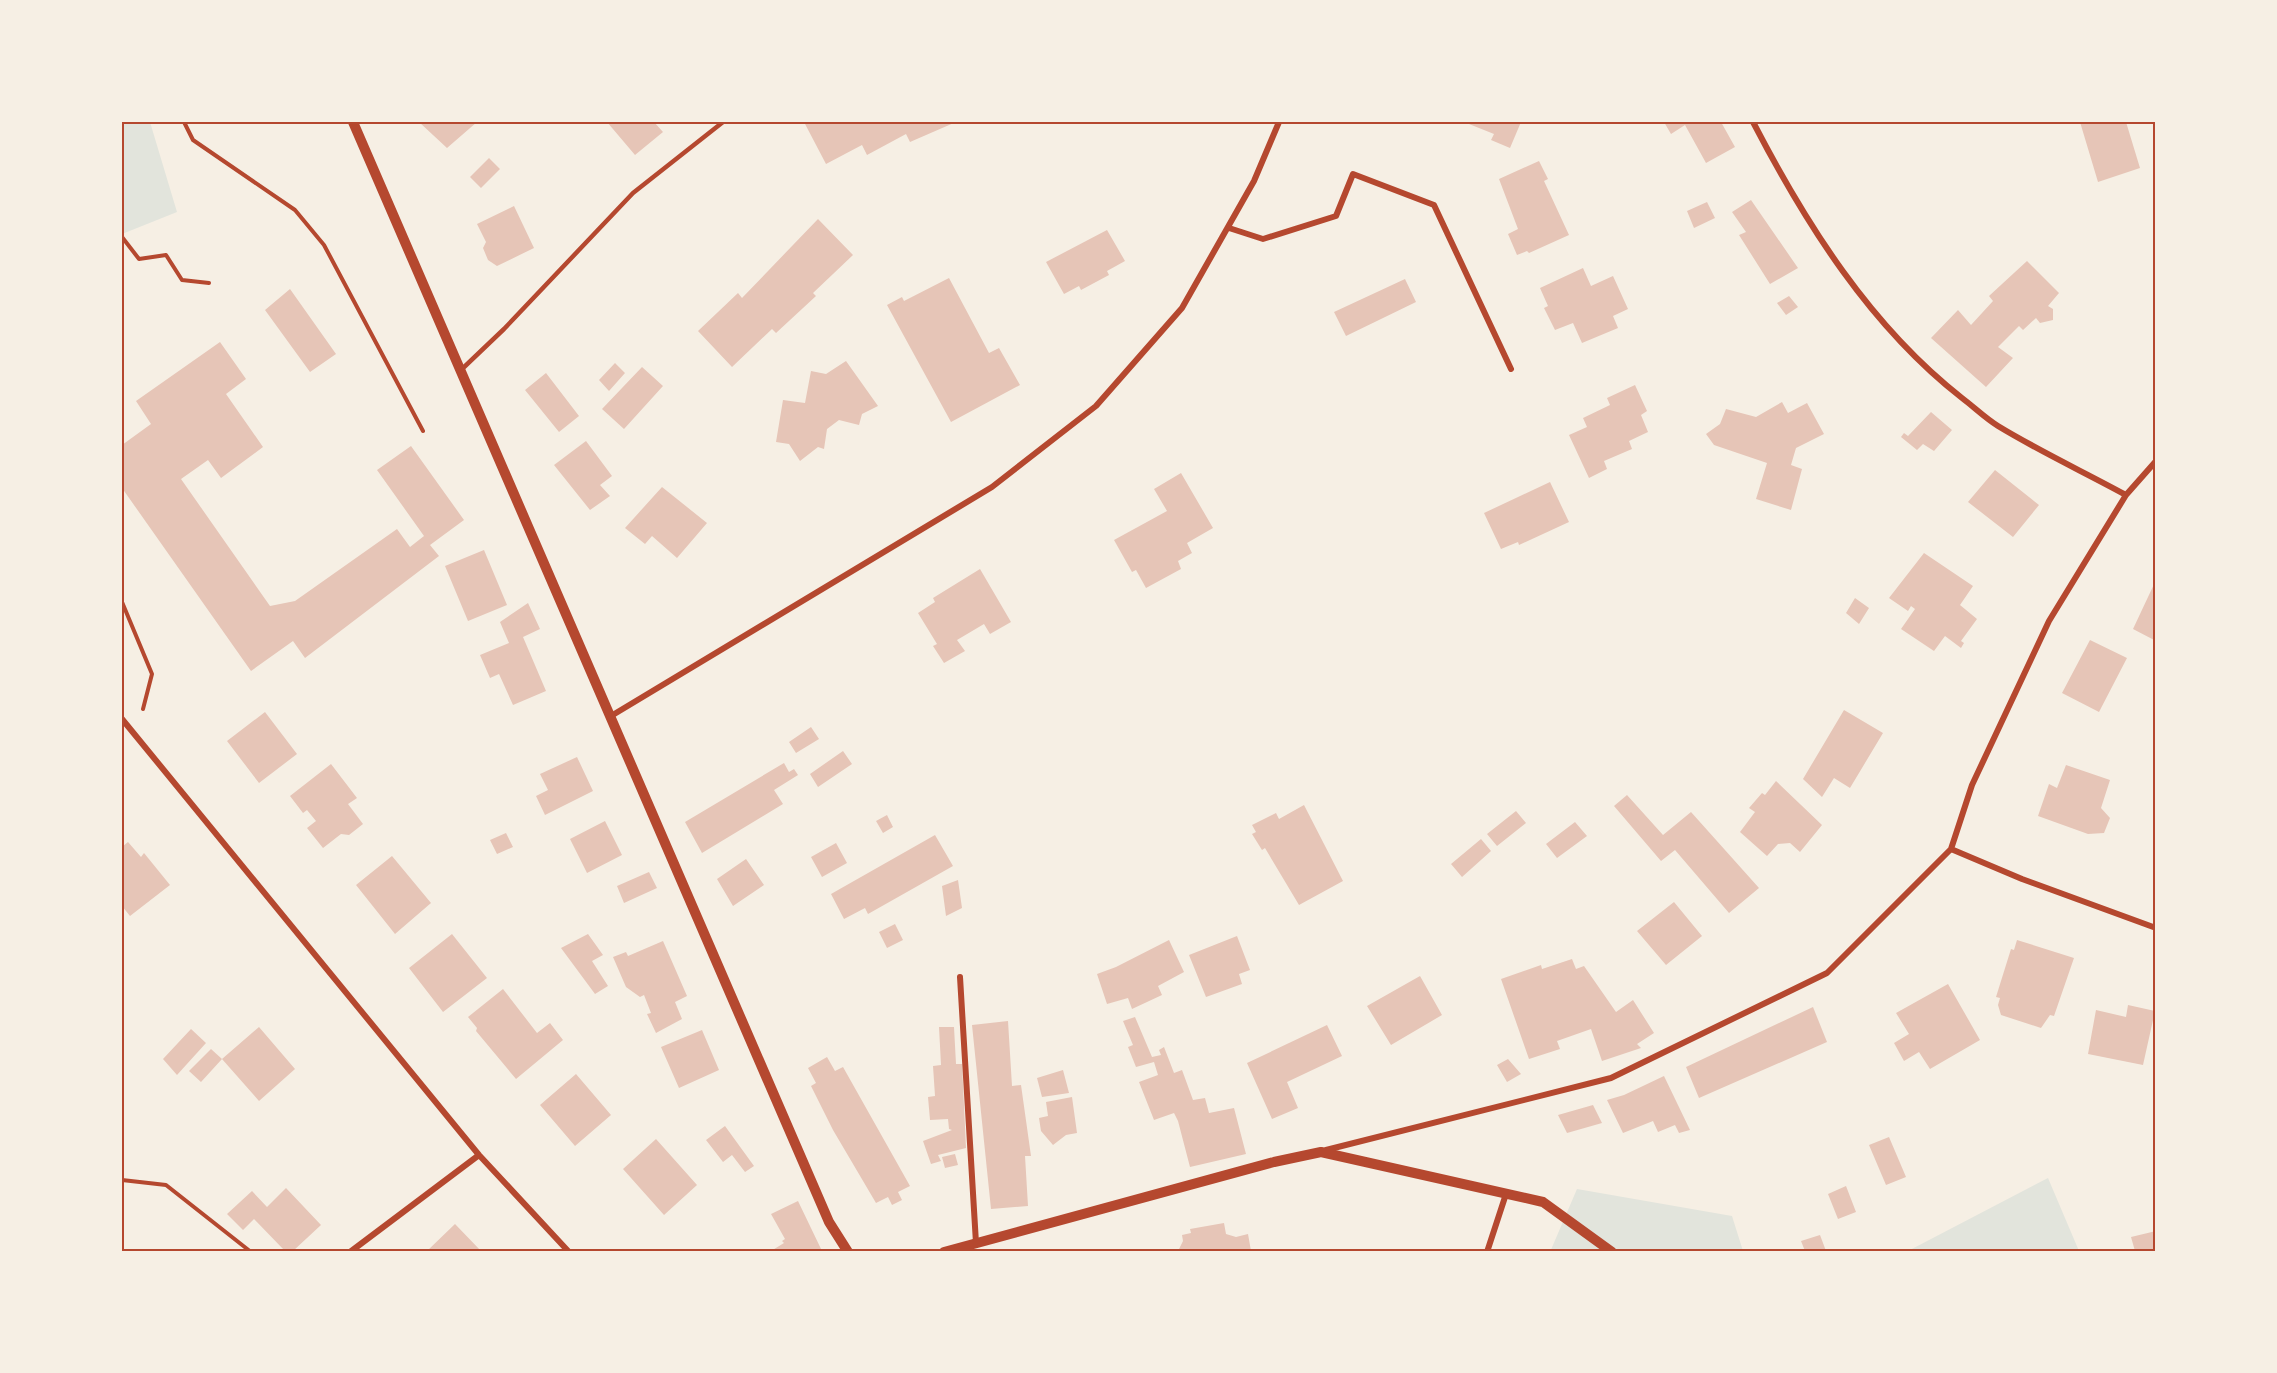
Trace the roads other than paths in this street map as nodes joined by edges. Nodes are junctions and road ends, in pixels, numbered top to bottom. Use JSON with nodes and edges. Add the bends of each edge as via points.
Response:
{"nodes":[{"id":1,"x":353,"y":122,"type":"edge"},
{"id":2,"x":723,"y":122,"type":"edge"},
{"id":3,"x":1279,"y":122,"type":"edge"},
{"id":4,"x":1753,"y":122,"type":"edge"},
{"id":5,"x":1230,"y":228,"type":"junction"},
{"id":6,"x":1511,"y":369,"type":"dead end"},
{"id":7,"x":461,"y":370,"type":"junction"},
{"id":8,"x":2156,"y":460,"type":"edge"},
{"id":9,"x":2126,"y":495,"type":"junction"},
{"id":10,"x":611,"y":716,"type":"junction"},
{"id":11,"x":122,"y":719,"type":"edge"},
{"id":12,"x":1951,"y":849,"type":"junction"},
{"id":13,"x":2156,"y":928,"type":"edge"},
{"id":14,"x":960,"y":977,"type":"dead end"},
{"id":15,"x":1321,"y":1152,"type":"junction"},
{"id":16,"x":479,"y":1155,"type":"junction"},
{"id":17,"x":1506,"y":1194,"type":"junction"},
{"id":18,"x":976,"y":1243,"type":"junction"},
{"id":19,"x":350,"y":1251,"type":"edge"},
{"id":20,"x":569,"y":1251,"type":"edge"},
{"id":21,"x":848,"y":1251,"type":"edge"},
{"id":22,"x":944,"y":1251,"type":"edge"},
{"id":23,"x":1487,"y":1251,"type":"edge"},
{"id":24,"x":1612,"y":1251,"type":"edge"}],
"edges":[{"from":1,"to":7,"type":"street"},
{"from":2,"to":7,"type":"lane","via":[[633,193]]},
{"from":3,"to":5,"type":"street"},
{"from":4,"to":9,"type":"street","via":[[1782,178],[1831,256],[1885,324],[1931,373],[1997,425]]},
{"from":5,"to":6,"type":"street","via":[[1263,239],[1336,216],[1353,174],[1434,205]]},
{"from":5,"to":10,"type":"street","via":[[1182,308],[1096,406],[992,487]]},
{"from":7,"to":10,"type":"street"},
{"from":8,"to":9,"type":"street"},
{"from":9,"to":12,"type":"street","via":[[2049,621],[1972,785]]},
{"from":10,"to":21,"type":"street","via":[[830,1222]]},
{"from":11,"to":16,"type":"street"},
{"from":12,"to":13,"type":"street"},
{"from":12,"to":15,"type":"street","via":[[1827,973],[1687,1042],[1611,1078]]},
{"from":14,"to":18,"type":"street"},
{"from":15,"to":17,"type":"street"},
{"from":15,"to":18,"type":"street","via":[[1274,1161]]},
{"from":16,"to":19,"type":"street"},
{"from":16,"to":20,"type":"street"},
{"from":17,"to":23,"type":"street"},
{"from":17,"to":24,"type":"street","via":[[1544,1202]]},
{"from":18,"to":22,"type":"street"}]}
